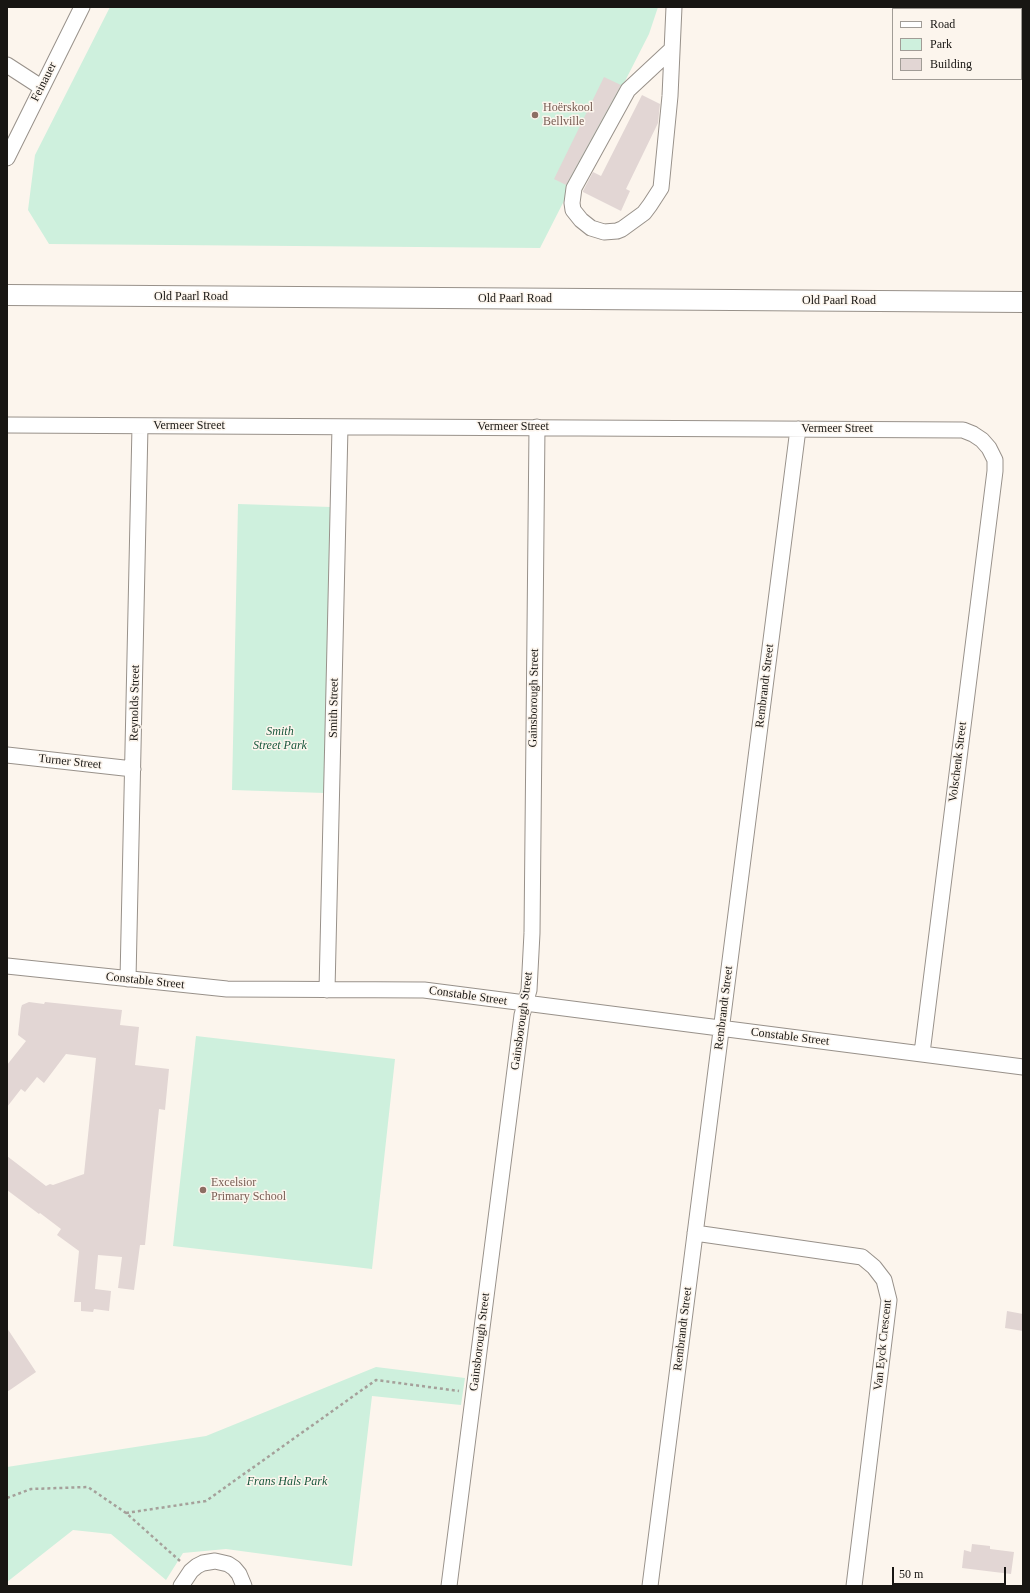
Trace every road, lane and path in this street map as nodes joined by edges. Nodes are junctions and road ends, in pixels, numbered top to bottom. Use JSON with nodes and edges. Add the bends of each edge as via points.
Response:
{"nodes":[{"id":1,"x":82,"y":7,"type":"edge"},
{"id":2,"x":674,"y":7,"type":"edge"},
{"id":3,"x":672,"y":49,"type":"junction"},
{"id":4,"x":7,"y":65,"type":"edge"},
{"id":5,"x":41,"y":87,"type":"junction"},
{"id":6,"x":7,"y":158,"type":"edge"},
{"id":7,"x":7,"y":295,"type":"edge"},
{"id":8,"x":1023,"y":302,"type":"edge"},
{"id":9,"x":7,"y":425,"type":"edge"},
{"id":10,"x":140,"y":426,"type":"junction"},
{"id":11,"x":340,"y":427,"type":"junction"},
{"id":12,"x":537,"y":428,"type":"junction"},
{"id":13,"x":798,"y":429,"type":"junction"},
{"id":14,"x":995,"y":471,"type":"joint"},
{"id":15,"x":7,"y":755,"type":"edge"},
{"id":16,"x":133,"y":769,"type":"junction"},
{"id":17,"x":7,"y":966,"type":"edge"},
{"id":18,"x":128,"y":980,"type":"junction"},
{"id":19,"x":328,"y":990,"type":"junction"},
{"id":20,"x":525,"y":1004,"type":"junction"},
{"id":21,"x":721,"y":1028,"type":"junction"},
{"id":22,"x":922,"y":1053,"type":"junction"},
{"id":23,"x":1023,"y":1067,"type":"edge"},
{"id":24,"x":695,"y":1233,"type":"junction"},
{"id":25,"x":474,"y":1393,"type":"junction"},
{"id":26,"x":7,"y":1498,"type":"edge"},
{"id":27,"x":126,"y":1513,"type":"junction"},
{"id":28,"x":191,"y":1570,"type":"junction"},
{"id":29,"x":181,"y":1586,"type":"edge"},
{"id":30,"x":244,"y":1586,"type":"edge"},
{"id":31,"x":449,"y":1586,"type":"edge"},
{"id":32,"x":650,"y":1586,"type":"edge"},
{"id":33,"x":854,"y":1586,"type":"edge"}],
"edges":[{"from":1,"to":5,"type":"street","name":"Feinauer"},
{"from":2,"to":3,"type":"street"},
{"from":3,"to":3,"type":"street","via":[[661,188],[644,213],[622,229],[604,232],[591,228],[573,210],[574,188],[628,90]]},
{"from":4,"to":5,"type":"street"},
{"from":5,"to":6,"type":"street","name":"Feinauer"},
{"from":7,"to":8,"type":"main road","name":"Old Paarl Road"},
{"from":9,"to":10,"type":"street","name":"Vermeer Street"},
{"from":10,"to":11,"type":"street","name":"Vermeer Street"},
{"from":10,"to":16,"type":"street","name":"Reynolds Street"},
{"from":11,"to":12,"type":"street","name":"Vermeer Street"},
{"from":11,"to":19,"type":"street","name":"Smith Street"},
{"from":12,"to":13,"type":"street","name":"Vermeer Street"},
{"from":12,"to":20,"type":"street","name":"Gainsborough Street","via":[[532,933],[529,990]]},
{"from":13,"to":14,"type":"street","name":"Vermeer Street","via":[[963,430],[982,440],[989,448],[995,460]]},
{"from":13,"to":21,"type":"street","name":"Rembrandt Street"},
{"from":14,"to":22,"type":"street","name":"Volschenk Street"},
{"from":15,"to":16,"type":"street","name":"Turner Street"},
{"from":16,"to":18,"type":"street","name":"Reynolds Street"},
{"from":17,"to":18,"type":"street","name":"Constable Street"},
{"from":18,"to":19,"type":"street","name":"Constable Street","via":[[227,989]]},
{"from":19,"to":20,"type":"street","name":"Constable Street","via":[[424,990]]},
{"from":20,"to":21,"type":"street","name":"Constable Street"},
{"from":20,"to":25,"type":"street","name":"Gainsborough Street"},
{"from":21,"to":22,"type":"street","name":"Constable Street"},
{"from":21,"to":24,"type":"street","name":"Rembrandt Street"},
{"from":22,"to":23,"type":"street","name":"Constable Street"},
{"from":24,"to":32,"type":"street","name":"Rembrandt Street"},
{"from":24,"to":33,"type":"street","name":"Van Eyck Crescent","via":[[862,1257],[884,1280],[889,1300]]},
{"from":25,"to":27,"type":"path","via":[[376,1380],[206,1501]]},
{"from":25,"to":31,"type":"street","name":"Gainsborough Street"},
{"from":26,"to":27,"type":"path","via":[[31,1489],[88,1487]]},
{"from":27,"to":28,"type":"path"},
{"from":28,"to":29,"type":"street"},
{"from":28,"to":30,"type":"street","via":[[203,1563],[221,1562],[234,1568]]}]}
